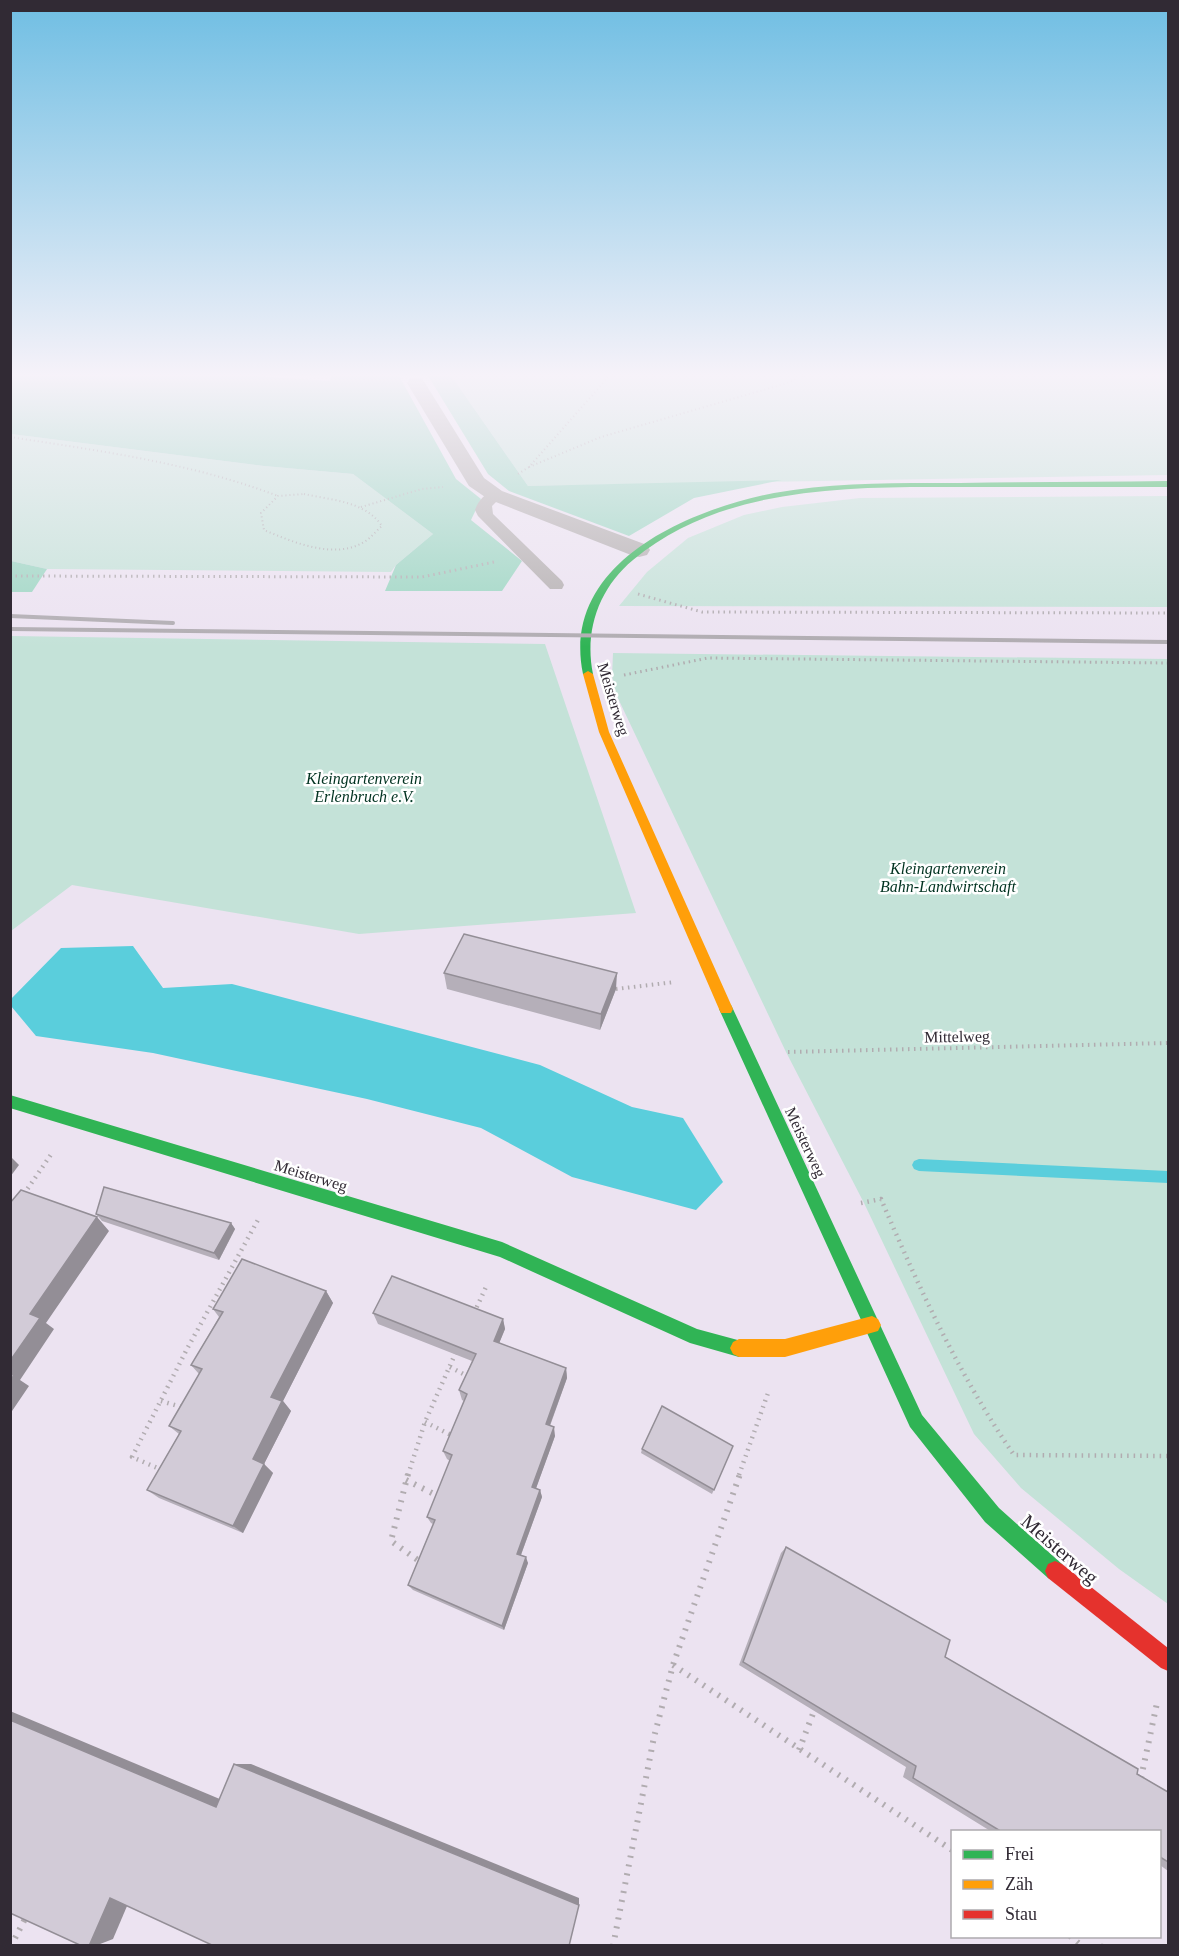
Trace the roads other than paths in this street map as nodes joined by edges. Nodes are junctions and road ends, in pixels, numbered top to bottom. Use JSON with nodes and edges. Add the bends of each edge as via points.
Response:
{"nodes":[{"id":1,"x":466,"y":465,"type":"edge"},
{"id":2,"x":1168,"y":484,"type":"edge"},
{"id":3,"x":495,"y":495,"type":"junction"},
{"id":4,"x":639,"y":550,"type":"junction"},
{"id":5,"x":556,"y":585,"type":"dead end"},
{"id":6,"x":10,"y":1101,"type":"edge"},
{"id":7,"x":872,"y":1325,"type":"junction"},
{"id":8,"x":1168,"y":1660,"type":"edge"}],
"edges":[{"from":1,"to":3,"type":"street","via":[[476,482]]},
{"from":2,"to":4,"type":"street","name":"Meisterweg","via":[[816,489],[732,504],[680,525]]},
{"from":3,"to":4,"type":"street"},
{"from":3,"to":5,"type":"lane","via":[[485,504],[486,516]]},
{"from":4,"to":7,"type":"street","name":"Meisterweg","via":[[606,584],[587,622],[584,658],[604,732]]},
{"from":6,"to":7,"type":"street","name":"Meisterweg","via":[[502,1250],[696,1337],[745,1350],[785,1348]]},
{"from":7,"to":8,"type":"street","name":"Meisterweg","via":[[916,1421],[992,1515],[1077,1592]]}]}
